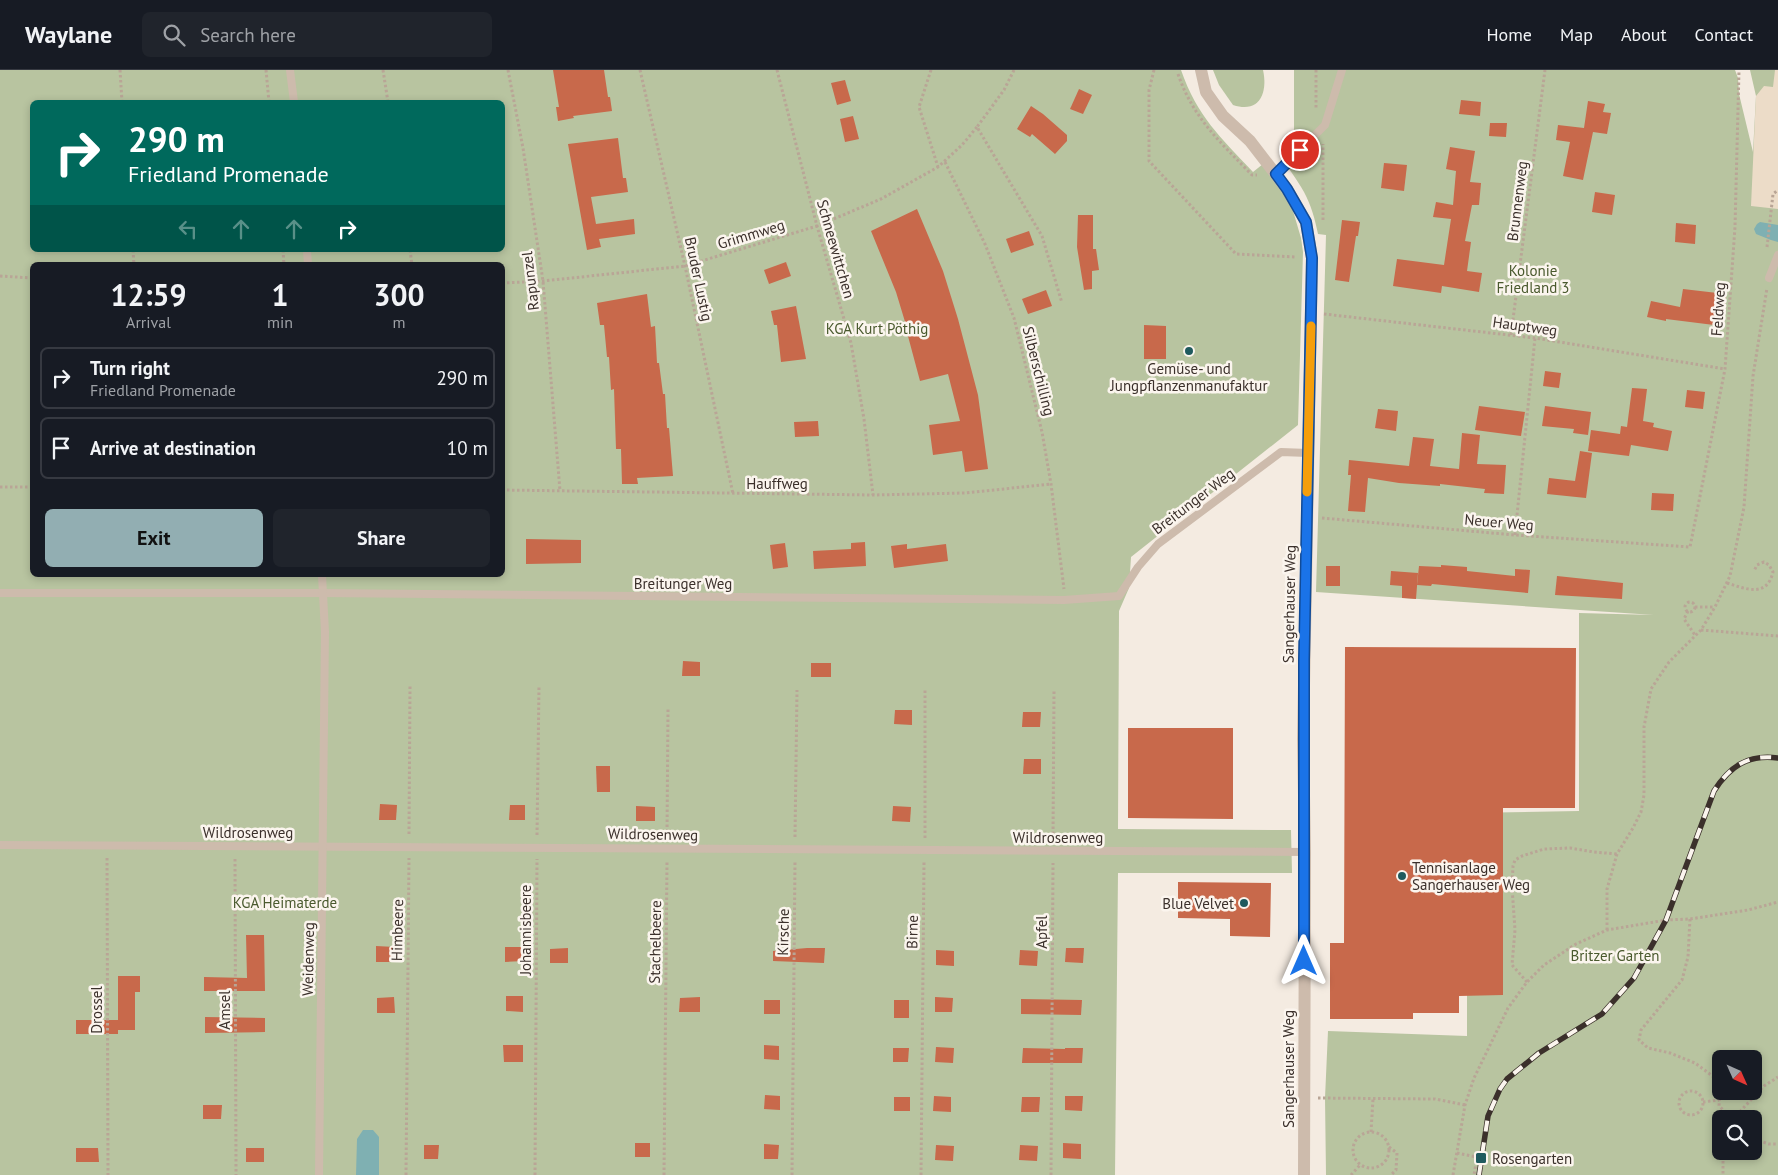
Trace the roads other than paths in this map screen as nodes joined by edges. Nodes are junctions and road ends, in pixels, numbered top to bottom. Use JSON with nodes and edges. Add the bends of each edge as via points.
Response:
{"nodes":[{"id":1,"x":290,"y":70,"type":"edge"},
{"id":2,"x":1201,"y":70,"type":"edge"},
{"id":3,"x":1342,"y":70,"type":"edge"},
{"id":4,"x":294,"y":100,"type":"edge"},
{"id":5,"x":1276,"y":174,"type":"junction"},
{"id":6,"x":1778,"y":255,"type":"edge"},
{"id":7,"x":1769,"y":278,"type":"road end"},
{"id":8,"x":1308,"y":453,"type":"junction"},
{"id":9,"x":322,"y":577,"type":"edge"},
{"id":10,"x":0,"y":594,"type":"edge"},
{"id":11,"x":324,"y":594,"type":"junction"},
{"id":12,"x":0,"y":845,"type":"edge"},
{"id":13,"x":322,"y":846,"type":"junction"},
{"id":14,"x":1305,"y":852,"type":"junction"},
{"id":15,"x":319,"y":1175,"type":"edge"},
{"id":16,"x":1304,"y":1175,"type":"edge"}],
"edges":[{"from":1,"to":4,"type":"lane"},
{"from":2,"to":5,"type":"street","name":"Sangerhauser Weg","via":[[1206,92],[1223,116],[1250,141]]},
{"from":3,"to":5,"type":"lane","via":[[1325,125]]},
{"from":5,"to":8,"type":"street","name":"Sangerhauser Weg","via":[[1306,222],[1312,258]]},
{"from":6,"to":7,"type":"lane"},
{"from":8,"to":11,"type":"lane","name":"Breitunger Weg","via":[[1281,452],[1158,544],[1119,596],[1064,600]]},
{"from":8,"to":14,"type":"street","name":"Sangerhauser Weg","via":[[1303,739]]},
{"from":9,"to":11,"type":"lane","name":"Weidenweg"},
{"from":10,"to":11,"type":"lane","name":"Breitunger Weg"},
{"from":11,"to":13,"type":"lane","name":"Weidenweg"},
{"from":12,"to":13,"type":"lane","name":"Wildrosenweg"},
{"from":13,"to":14,"type":"lane","name":"Wildrosenweg"},
{"from":13,"to":15,"type":"lane","name":"Weidenweg"},
{"from":14,"to":16,"type":"street","name":"Sangerhauser Weg"}]}
